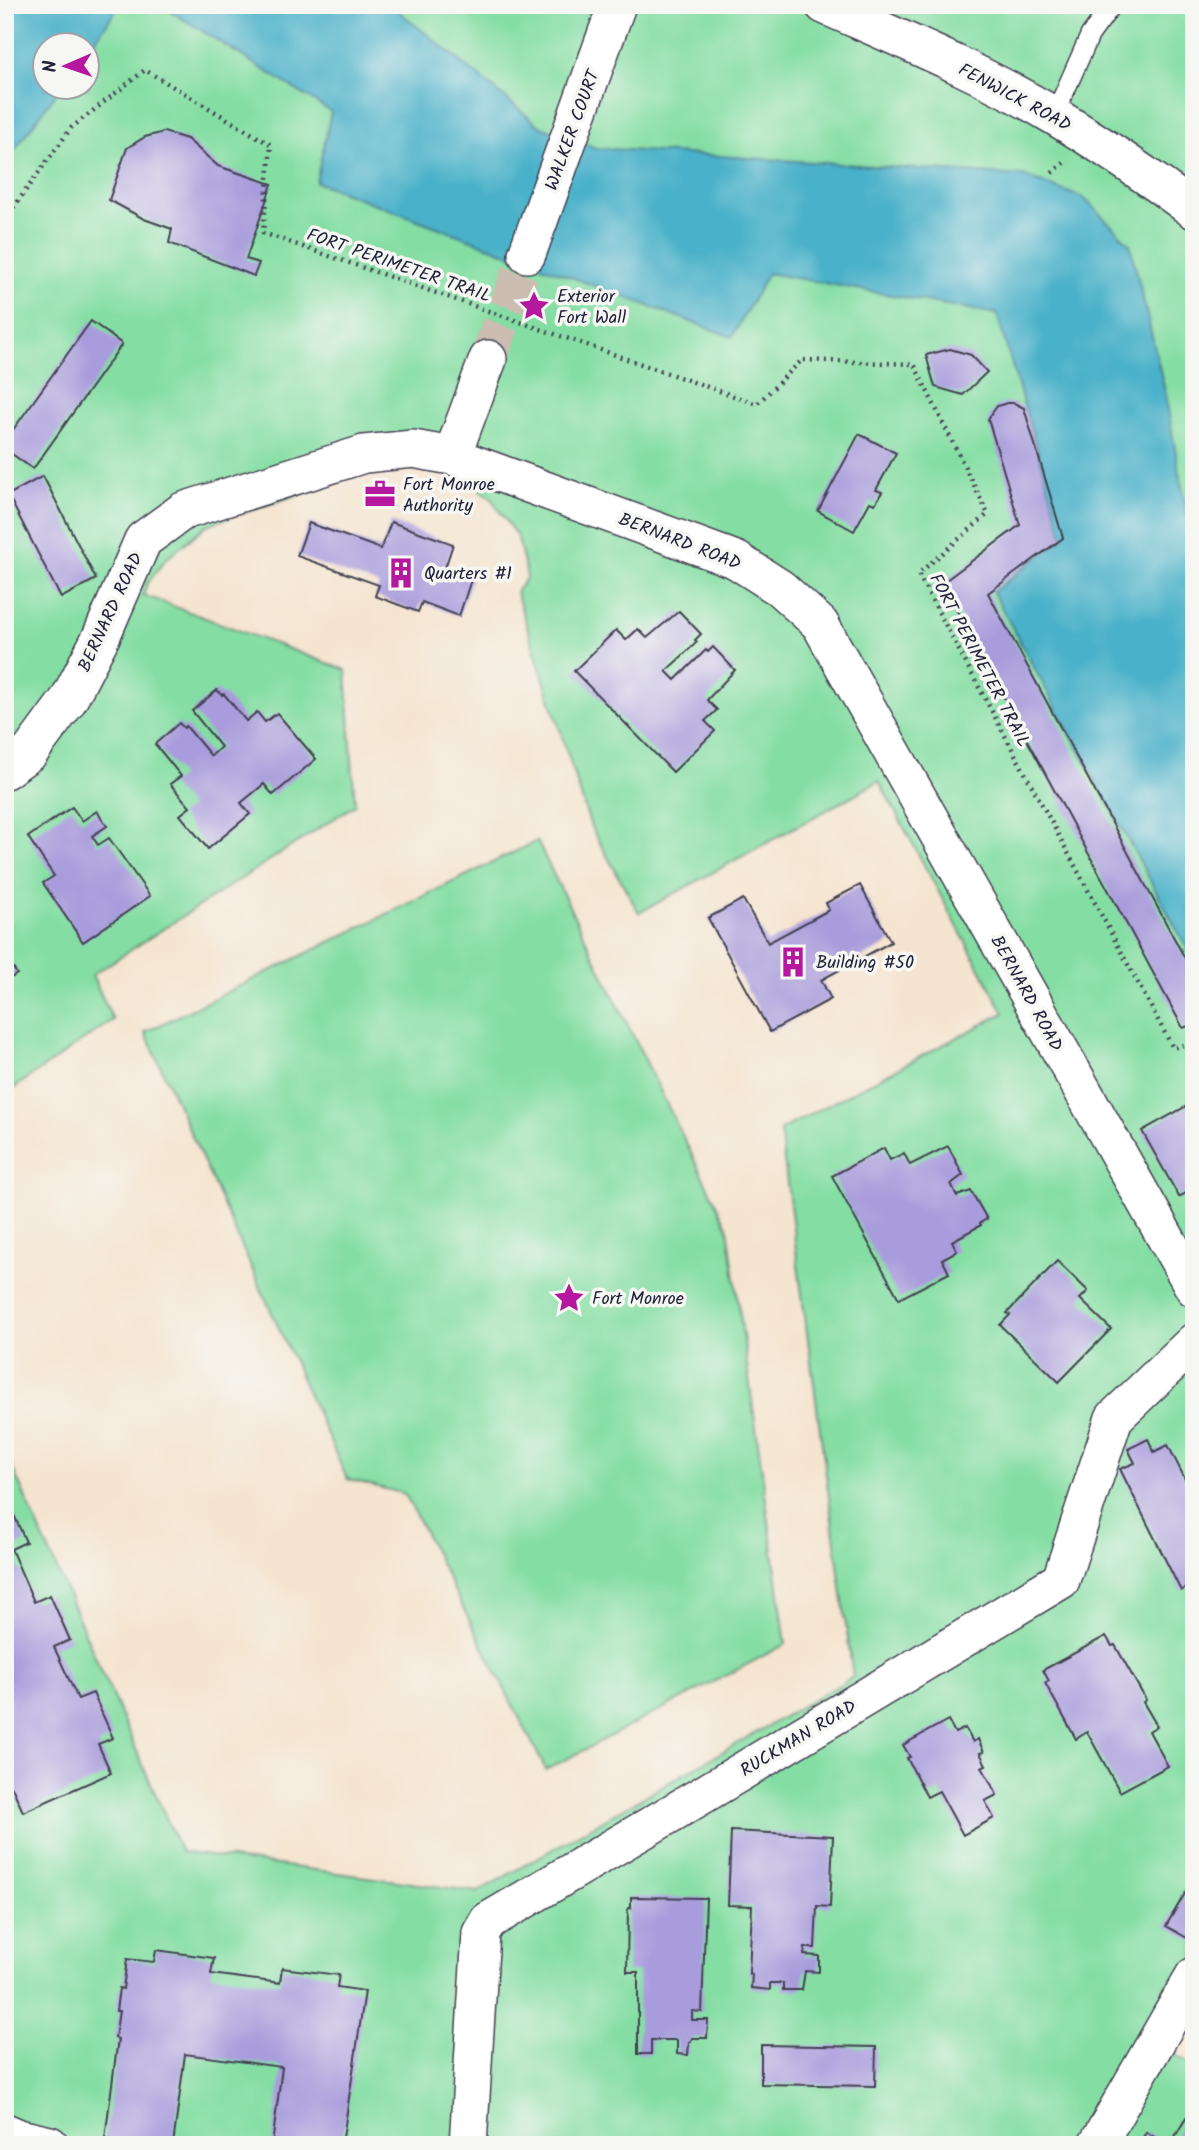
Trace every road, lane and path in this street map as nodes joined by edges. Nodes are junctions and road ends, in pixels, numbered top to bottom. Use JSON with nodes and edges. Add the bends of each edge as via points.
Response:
{"nodes":[{"id":1,"x":617,"y":5,"type":"edge"},
{"id":2,"x":824,"y":5,"type":"edge"},
{"id":3,"x":1112,"y":5,"type":"edge"},
{"id":4,"x":1054,"y":116,"type":"junction"},
{"id":5,"x":1194,"y":210,"type":"edge"},
{"id":6,"x":5,"y":219,"type":"edge"},
{"id":7,"x":527,"y":254,"type":"tunnel mouth"},
{"id":8,"x":488,"y":359,"type":"tunnel mouth"},
{"id":9,"x":452,"y":456,"type":"junction"},
{"id":10,"x":5,"y":770,"type":"edge"},
{"id":11,"x":1194,"y":1042,"type":"edge"},
{"id":12,"x":1194,"y":1288,"type":"edge"},
{"id":13,"x":1194,"y":1342,"type":"edge"},
{"id":14,"x":1194,"y":1976,"type":"edge"},
{"id":15,"x":5,"y":2132,"type":"edge"},
{"id":16,"x":50,"y":2145,"type":"edge"},
{"id":17,"x":468,"y":2145,"type":"edge"},
{"id":18,"x":1097,"y":2145,"type":"edge"}],
"edges":[{"from":1,"to":7,"type":"street","name":"WALKER COURT"},
{"from":2,"to":4,"type":"street","name":"FENWICK ROAD","via":[[932,53]]},
{"from":3,"to":4,"type":"lane","via":[[1090,35]]},
{"from":4,"to":5,"type":"street","name":"FENWICK ROAD","via":[[1140,169]]},
{"from":6,"to":11,"type":"path","name":"FORT PERIMETER TRAIL","via":[[71,128],[145,70],[271,145],[263,233],[757,404],[802,360],[915,364],[988,514],[918,574],[1173,1048]]},
{"from":8,"to":9,"type":"street"},
{"from":9,"to":10,"type":"street","name":"BERNARD ROAD","via":[[412,449],[364,454],[183,512],[143,540],[69,699],[30,752]]},
{"from":9,"to":12,"type":"street","name":"BERNARD ROAD","via":[[736,560],[780,588],[820,624]]},
{"from":13,"to":17,"type":"street","name":"RUCKMAN ROAD","via":[[1114,1418],[1061,1580],[488,1921],[481,1933]]},
{"from":14,"to":18,"type":"street"},
{"from":15,"to":16,"type":"street"}]}
